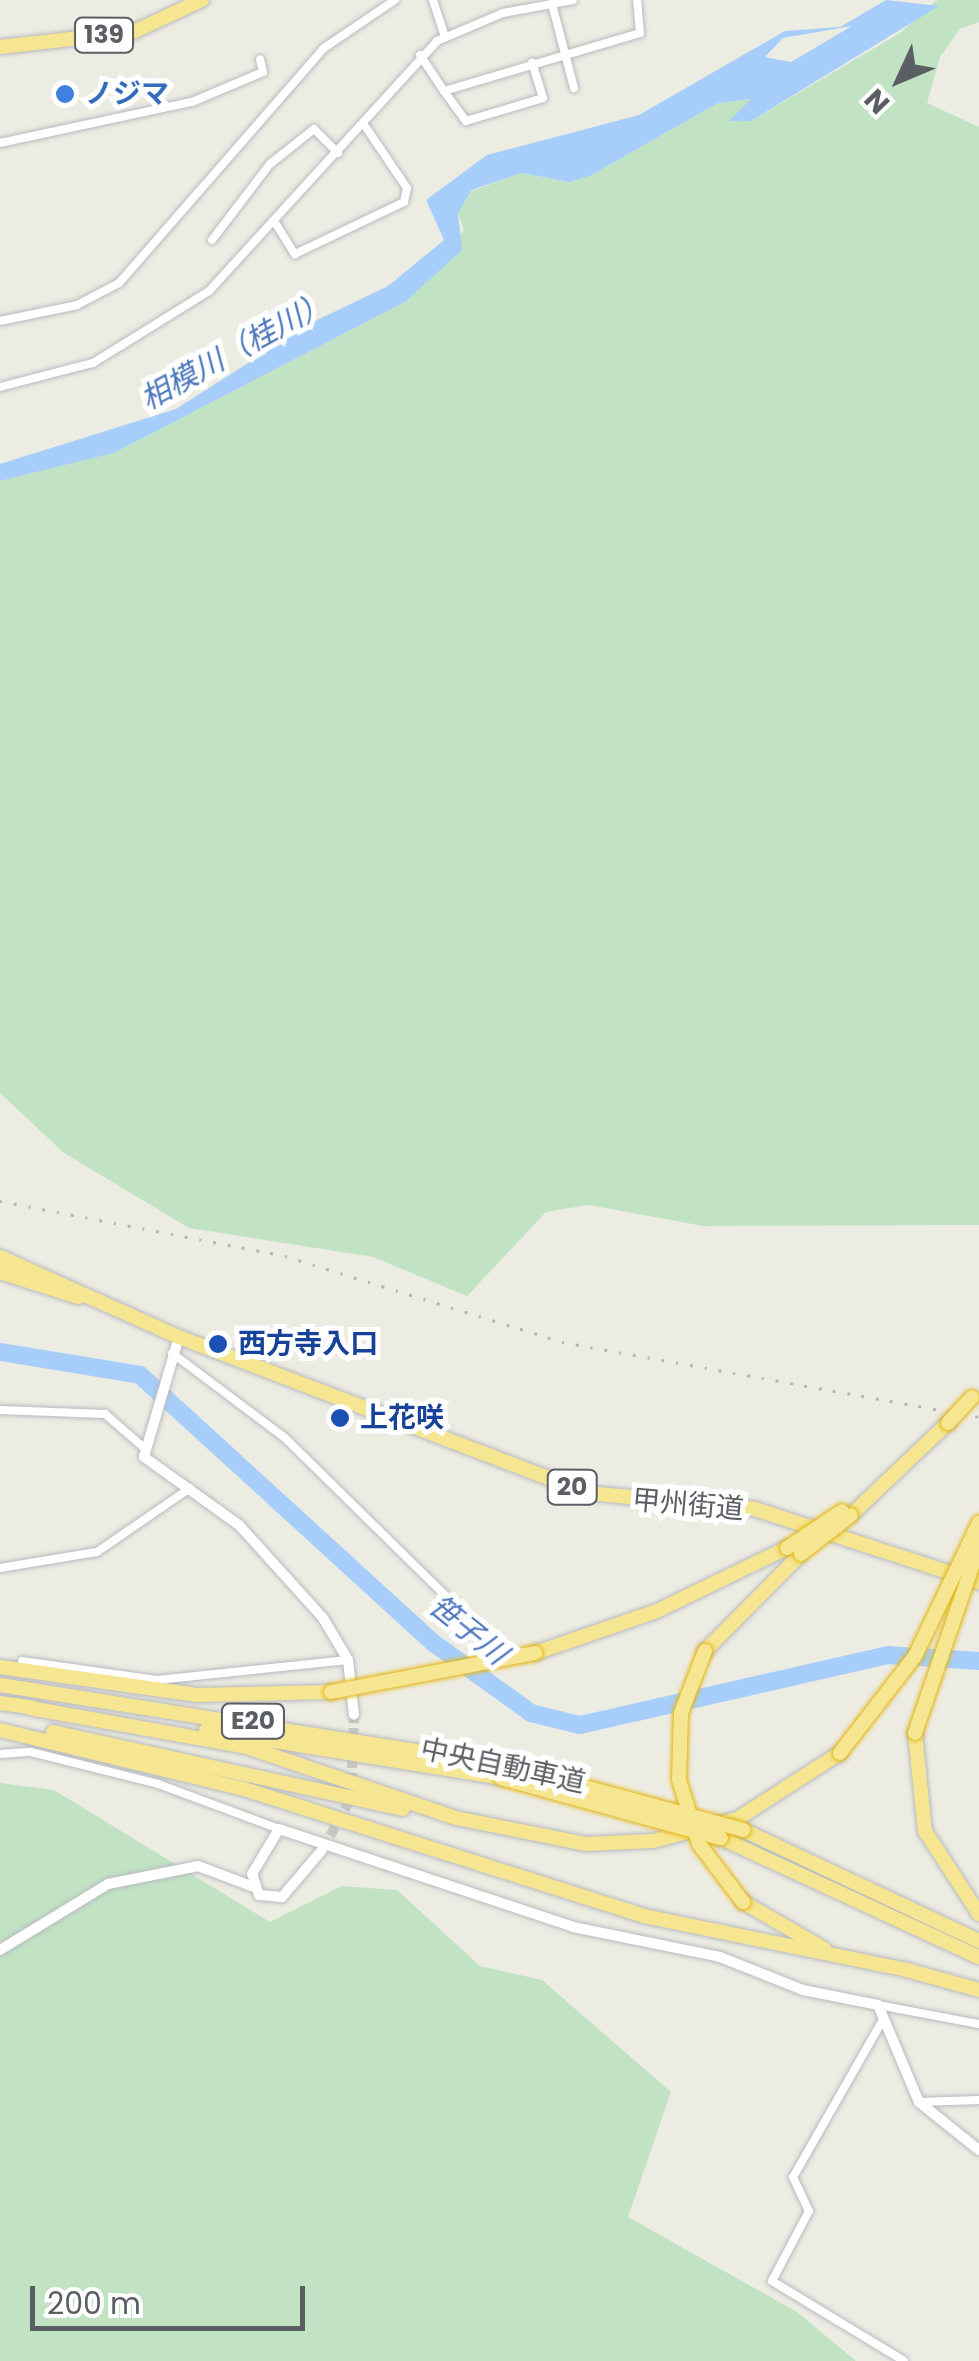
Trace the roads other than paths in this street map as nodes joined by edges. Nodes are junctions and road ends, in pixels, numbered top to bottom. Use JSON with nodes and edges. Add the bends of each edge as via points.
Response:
{"nodes":[{"id":1,"x":202,"y":0,"type":"edge"},
{"id":2,"x":394,"y":0,"type":"edge"},
{"id":3,"x":433,"y":0,"type":"edge"},
{"id":4,"x":573,"y":0,"type":"edge"},
{"id":5,"x":637,"y":0,"type":"edge"},
{"id":6,"x":552,"y":4,"type":"junction"},
{"id":7,"x":445,"y":36,"type":"junction"},
{"id":8,"x":0,"y":47,"type":"edge"},
{"id":9,"x":566,"y":52,"type":"junction"},
{"id":10,"x":420,"y":55,"type":"junction"},
{"id":11,"x":260,"y":59,"type":"dead end"},
{"id":12,"x":532,"y":63,"type":"junction"},
{"id":13,"x":574,"y":88,"type":"dead end"},
{"id":14,"x":444,"y":91,"type":"junction"},
{"id":15,"x":364,"y":123,"type":"junction"},
{"id":16,"x":0,"y":143,"type":"edge"},
{"id":17,"x":338,"y":154,"type":"junction"},
{"id":18,"x":276,"y":224,"type":"junction"},
{"id":19,"x":212,"y":240,"type":"dead end"},
{"id":20,"x":0,"y":321,"type":"edge"},
{"id":21,"x":0,"y":387,"type":"edge"},
{"id":22,"x":0,"y":1257,"type":"edge"},
{"id":23,"x":4,"y":1274,"type":"edge"},
{"id":24,"x":121,"y":1312,"type":"junction"},
{"id":25,"x":178,"y":1337,"type":"junction"},
{"id":26,"x":172,"y":1353,"type":"junction"},
{"id":27,"x":975,"y":1392,"type":"edge"},
{"id":28,"x":0,"y":1410,"type":"edge"},
{"id":29,"x":143,"y":1441,"type":"junction"},
{"id":30,"x":190,"y":1488,"type":"junction"},
{"id":31,"x":979,"y":1523,"type":"edge"},
{"id":32,"x":979,"y":1546,"type":"edge"},
{"id":33,"x":794,"y":1551,"type":"junction"},
{"id":34,"x":0,"y":1568,"type":"edge"},
{"id":35,"x":979,"y":1582,"type":"edge"},
{"id":36,"x":502,"y":1651,"type":"dead end"},
{"id":37,"x":348,"y":1660,"type":"junction"},
{"id":38,"x":22,"y":1661,"type":"dead end"},
{"id":39,"x":0,"y":1668,"type":"edge"},
{"id":40,"x":0,"y":1685,"type":"edge"},
{"id":41,"x":0,"y":1703,"type":"edge"},
{"id":42,"x":30,"y":1708,"type":"junction"},
{"id":43,"x":354,"y":1715,"type":"tunnel mouth"},
{"id":44,"x":0,"y":1726,"type":"edge"},
{"id":45,"x":0,"y":1754,"type":"edge"},
{"id":46,"x":502,"y":1771,"type":"junction"},
{"id":47,"x":279,"y":1828,"type":"junction"},
{"id":48,"x":550,"y":1840,"type":"junction"},
{"id":49,"x":322,"y":1850,"type":"tunnel mouth"},
{"id":50,"x":254,"y":1887,"type":"junction"},
{"id":51,"x":979,"y":1914,"type":"edge"},
{"id":52,"x":979,"y":1941,"type":"edge"},
{"id":53,"x":0,"y":1950,"type":"edge"},
{"id":54,"x":979,"y":1957,"type":"edge"},
{"id":55,"x":912,"y":1971,"type":"junction"},
{"id":56,"x":979,"y":1990,"type":"edge"},
{"id":57,"x":878,"y":2006,"type":"junction"},
{"id":58,"x":880,"y":2023,"type":"junction"},
{"id":59,"x":979,"y":2024,"type":"edge"},
{"id":60,"x":979,"y":2100,"type":"edge"},
{"id":61,"x":919,"y":2102,"type":"junction"},
{"id":62,"x":979,"y":2150,"type":"edge"},
{"id":63,"x":904,"y":2361,"type":"edge"}],
"edges":[{"from":1,"to":8,"type":"highway","number":"139","via":[[133,32]]},
{"from":2,"to":20,"type":"street","via":[[324,48],[119,282],[77,305]]},
{"from":3,"to":7,"type":"street"},
{"from":4,"to":6,"type":"street"},
{"from":5,"to":9,"type":"street","via":[[640,32]]},
{"from":6,"to":7,"type":"street"},
{"from":6,"to":9,"type":"street"},
{"from":7,"to":10,"type":"street"},
{"from":9,"to":12,"type":"street"},
{"from":9,"to":13,"type":"street"},
{"from":10,"to":14,"type":"street"},
{"from":10,"to":15,"type":"street"},
{"from":11,"to":16,"type":"street","via":[[263,72],[192,102]]},
{"from":12,"to":14,"type":"street"},
{"from":12,"to":14,"type":"street","via":[[543,98],[466,120]]},
{"from":15,"to":17,"type":"street"},
{"from":15,"to":18,"type":"street","via":[[406,188],[404,202],[294,254]]},
{"from":17,"to":18,"type":"street"},
{"from":17,"to":19,"type":"street","via":[[314,128],[270,164]]},
{"from":18,"to":21,"type":"street","via":[[208,291],[108,354]]},
{"from":22,"to":24,"type":"highway","name":"甲州街道","number":"20"},
{"from":23,"to":24,"type":"highway","name":"甲州街道","number":"20"},
{"from":24,"to":25,"type":"highway","name":"甲州街道","number":"20"},
{"from":25,"to":26,"type":"street"},
{"from":25,"to":35,"type":"highway","name":"甲州街道","number":"20","via":[[587,1493],[738,1506]]},
{"from":26,"to":29,"type":"street"},
{"from":26,"to":36,"type":"street","via":[[284,1437]]},
{"from":27,"to":33,"type":"highway","bridge":true,"via":[[927,1444]]},
{"from":28,"to":29,"type":"street","via":[[104,1414]]},
{"from":29,"to":30,"type":"street","via":[[148,1463]]},
{"from":30,"to":34,"type":"street","via":[[98,1552]]},
{"from":30,"to":37,"type":"street","via":[[262,1546]]},
{"from":31,"to":48,"type":"highway","bridge":true,"via":[[915,1656],[840,1752],[790,1791],[710,1828],[619,1845]]},
{"from":32,"to":51,"type":"highway","bridge":true,"via":[[916,1732],[925,1831]]},
{"from":33,"to":39,"type":"highway","bridge":true,"via":[[657,1611],[535,1653],[331,1692],[197,1695]]},
{"from":33,"to":55,"type":"highway","bridge":true,"via":[[706,1651],[681,1713],[679,1780],[699,1844],[743,1902],[807,1943]]},
{"from":37,"to":38,"type":"street","via":[[157,1680]]},
{"from":37,"to":43,"type":"street"},
{"from":40,"to":46,"type":"highway","name":"中央自動車道","number":"E20"},
{"from":41,"to":42,"type":"highway","name":"中央自動車道","number":"E20"},
{"from":42,"to":46,"type":"highway","name":"中央自動車道","number":"E20"},
{"from":42,"to":48,"type":"highway","via":[[258,1750]]},
{"from":44,"to":48,"type":"highway","via":[[210,1759]]},
{"from":44,"to":55,"type":"highway","via":[[244,1788],[644,1916]]},
{"from":45,"to":47,"type":"street","via":[[31,1752],[158,1784]]},
{"from":46,"to":52,"type":"highway","name":"中央自動車道","number":"E20","bridge":true,"via":[[743,1830]]},
{"from":46,"to":54,"type":"highway","name":"中央自動車道","number":"E20","bridge":true,"via":[[721,1838]]},
{"from":47,"to":50,"type":"street","via":[[257,1860]]},
{"from":47,"to":57,"type":"street","via":[[574,1927],[720,1956],[803,1990]]},
{"from":49,"to":50,"type":"street","via":[[282,1897],[262,1898]]},
{"from":50,"to":53,"type":"street","via":[[198,1866],[108,1884]]},
{"from":55,"to":56,"type":"highway"},
{"from":57,"to":58,"type":"street"},
{"from":57,"to":59,"type":"street"},
{"from":58,"to":61,"type":"street"},
{"from":58,"to":63,"type":"street","via":[[792,2177],[809,2211],[772,2281]]},
{"from":60,"to":61,"type":"street"},
{"from":61,"to":62,"type":"street"}]}
